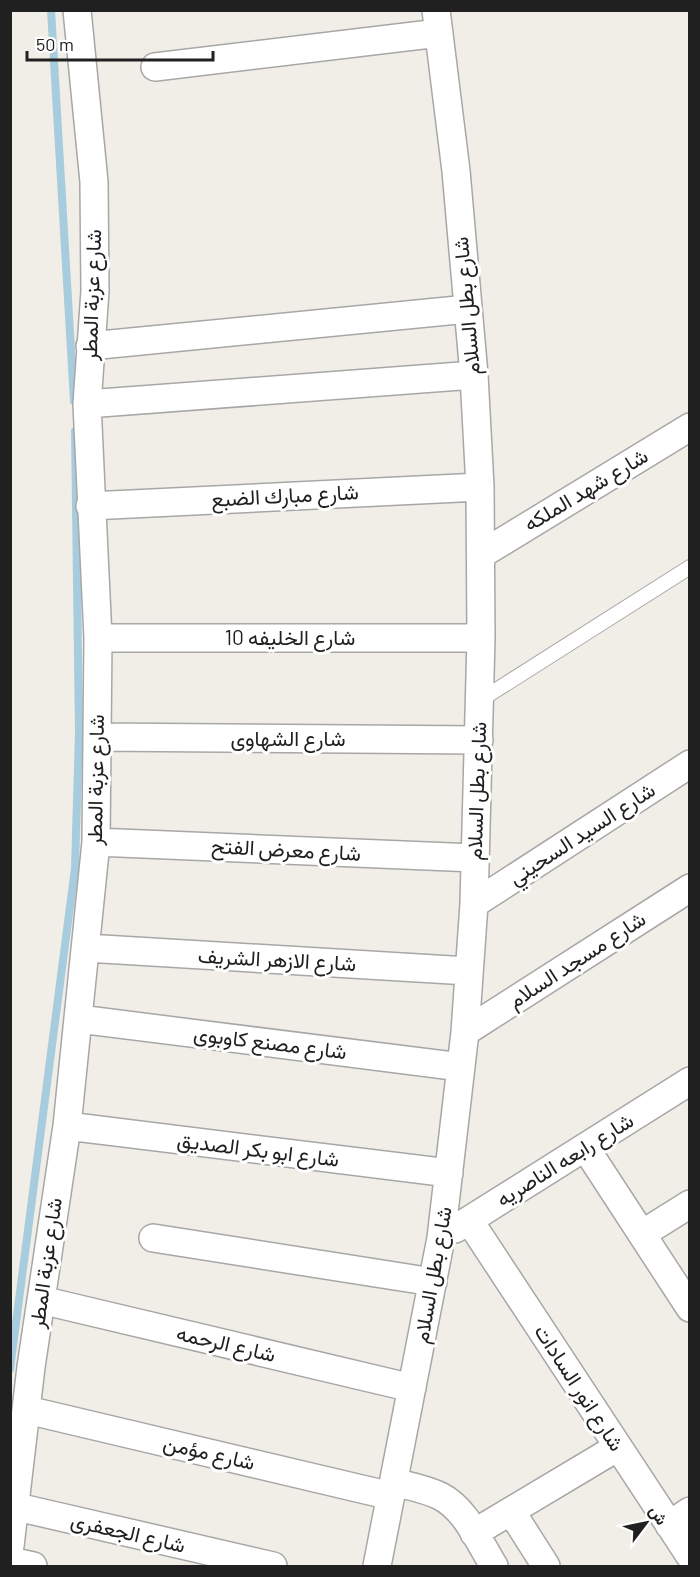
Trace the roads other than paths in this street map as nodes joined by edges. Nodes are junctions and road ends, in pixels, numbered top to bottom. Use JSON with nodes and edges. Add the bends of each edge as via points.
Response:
{"nodes":[{"id":1,"x":77,"y":10,"type":"edge"},
{"id":2,"x":437,"y":22,"type":"edge"},
{"id":3,"x":154,"y":67,"type":"dead end"},
{"id":4,"x":468,"y":309,"type":"junction"},
{"id":5,"x":90,"y":346,"type":"junction"},
{"id":6,"x":474,"y":375,"type":"junction"},
{"id":7,"x":87,"y":404,"type":"junction"},
{"id":8,"x":690,"y":427,"type":"edge"},
{"id":9,"x":480,"y":487,"type":"junction"},
{"id":10,"x":90,"y":506,"type":"junction"},
{"id":11,"x":482,"y":554,"type":"junction"},
{"id":12,"x":690,"y":567,"type":"edge"},
{"id":13,"x":98,"y":638,"type":"junction"},
{"id":14,"x":481,"y":638,"type":"junction"},
{"id":15,"x":479,"y":701,"type":"junction"},
{"id":16,"x":98,"y":737,"type":"junction"},
{"id":17,"x":478,"y":740,"type":"junction"},
{"id":18,"x":690,"y":764,"type":"edge"},
{"id":19,"x":96,"y":842,"type":"junction"},
{"id":20,"x":475,"y":858,"type":"junction"},
{"id":21,"x":690,"y":888,"type":"edge"},
{"id":22,"x":474,"y":904,"type":"junction"},
{"id":23,"x":86,"y":948,"type":"junction"},
{"id":24,"x":468,"y":971,"type":"junction"},
{"id":25,"x":79,"y":1019,"type":"junction"},
{"id":26,"x":465,"y":1032,"type":"junction"},
{"id":27,"x":460,"y":1067,"type":"junction"},
{"id":28,"x":690,"y":1081,"type":"edge"},
{"id":29,"x":67,"y":1126,"type":"junction"},
{"id":30,"x":585,"y":1148,"type":"junction"},
{"id":31,"x":449,"y":1173,"type":"junction"},
{"id":32,"x":690,"y":1204,"type":"edge"},
{"id":33,"x":469,"y":1220,"type":"junction"},
{"id":34,"x":642,"y":1234,"type":"junction"},
{"id":35,"x":153,"y":1238,"type":"dead end"},
{"id":36,"x":441,"y":1238,"type":"junction"},
{"id":37,"x":433,"y":1282,"type":"junction"},
{"id":38,"x":40,"y":1300,"type":"junction"},
{"id":39,"x":690,"y":1308,"type":"edge"},
{"id":40,"x":412,"y":1388,"type":"junction"},
{"id":41,"x":27,"y":1410,"type":"junction"},
{"id":42,"x":618,"y":1447,"type":"junction"},
{"id":43,"x":393,"y":1489,"type":"junction"},
{"id":44,"x":17,"y":1507,"type":"junction"},
{"id":45,"x":511,"y":1511,"type":"junction"},
{"id":46,"x":679,"y":1518,"type":"edge"},
{"id":47,"x":474,"y":1533,"type":"junction"},
{"id":48,"x":10,"y":1546,"type":"edge"},
{"id":49,"x":690,"y":1556,"type":"edge"},
{"id":50,"x":10,"y":1561,"type":"edge"},
{"id":51,"x":33,"y":1566,"type":"edge"},
{"id":52,"x":273,"y":1566,"type":"edge"},
{"id":53,"x":377,"y":1566,"type":"edge"},
{"id":54,"x":494,"y":1566,"type":"edge"},
{"id":55,"x":546,"y":1566,"type":"edge"}],
"edges":[{"from":1,"to":5,"type":"street","name":"شارع عزبة المطر","via":[[94,182],[95,291]]},
{"from":2,"to":3,"type":"street"},
{"from":2,"to":4,"type":"street","name":"شارع بطل السلام"},
{"from":4,"to":5,"type":"street"},
{"from":4,"to":6,"type":"street","name":"شارع بطل السلام"},
{"from":5,"to":7,"type":"street","name":"شارع عزبة المطر"},
{"from":6,"to":7,"type":"street"},
{"from":6,"to":9,"type":"street","name":"شارع بطل السلام"},
{"from":7,"to":10,"type":"street","name":"شارع عزبة المطر"},
{"from":8,"to":11,"type":"street","name":"شارع شهد الملكه"},
{"from":9,"to":10,"type":"street","name":"شارع مبارك الضبع"},
{"from":9,"to":11,"type":"street","name":"شارع بطل السلام"},
{"from":10,"to":13,"type":"street","name":"شارع عزبة المطر"},
{"from":11,"to":14,"type":"street","name":"شارع بطل السلام"},
{"from":12,"to":15,"type":"lane"},
{"from":13,"to":14,"type":"street","name":"شارع الخليفه 10"},
{"from":13,"to":16,"type":"street","name":"شارع عزبة المطر"},
{"from":14,"to":15,"type":"street","name":"شارع بطل السلام"},
{"from":15,"to":17,"type":"street","name":"شارع بطل السلام"},
{"from":16,"to":17,"type":"street","name":"شارع الشهاوى"},
{"from":16,"to":19,"type":"street","name":"شارع عزبة المطر"},
{"from":17,"to":20,"type":"street","name":"شارع بطل السلام"},
{"from":18,"to":22,"type":"street","name":"شارع السيد السحيني"},
{"from":19,"to":20,"type":"street","name":"شارع معرض الفتح"},
{"from":19,"to":23,"type":"street","name":"شارع عزبة المطر"},
{"from":20,"to":22,"type":"street","name":"شارع بطل السلام"},
{"from":21,"to":26,"type":"street","name":"شارع مسجد السلام"},
{"from":22,"to":24,"type":"street","name":"شارع بطل السلام"},
{"from":23,"to":24,"type":"street","name":"شارع الازهر الشريف"},
{"from":23,"to":25,"type":"street","name":"شارع عزبة المطر"},
{"from":24,"to":26,"type":"street","name":"شارع بطل السلام"},
{"from":25,"to":27,"type":"street","name":"شارع مصنع كاوبوى"},
{"from":25,"to":29,"type":"street","name":"شارع عزبة المطر"},
{"from":26,"to":27,"type":"street","name":"شارع بطل السلام"},
{"from":27,"to":31,"type":"street","name":"شارع بطل السلام"},
{"from":28,"to":30,"type":"street","name":"شارع رابعه الناصريه"},
{"from":29,"to":31,"type":"street","name":"شارع ابو بكر الصديق"},
{"from":29,"to":38,"type":"street","name":"شارع عزبة المطر"},
{"from":30,"to":33,"type":"street","name":"شارع رابعه الناصريه"},
{"from":30,"to":34,"type":"street"},
{"from":31,"to":36,"type":"street","name":"شارع بطل السلام"},
{"from":32,"to":34,"type":"street"},
{"from":33,"to":36,"type":"street","name":"شارع رابعه الناصريه"},
{"from":33,"to":42,"type":"street","name":"شارع انور السادات"},
{"from":34,"to":39,"type":"street"},
{"from":35,"to":37,"type":"street"},
{"from":36,"to":37,"type":"street","name":"شارع بطل السلام"},
{"from":37,"to":40,"type":"street","name":"شارع بطل السلام"},
{"from":38,"to":40,"type":"street","name":"شارع الرحمه"},
{"from":38,"to":41,"type":"street","name":"شارع عزبة المطر"},
{"from":40,"to":43,"type":"street","name":"شارع بطل السلام"},
{"from":41,"to":43,"type":"street","name":"شارع مؤمن"},
{"from":41,"to":44,"type":"street","name":"شارع عزبة المطر"},
{"from":42,"to":45,"type":"street"},
{"from":42,"to":46,"type":"street","name":"شارع انور السادات"},
{"from":43,"to":47,"type":"street","name":"شارع مؤمن","via":[[439,1496],[462,1514]]},
{"from":43,"to":53,"type":"street","name":"شارع بطل السلام"},
{"from":44,"to":48,"type":"street","name":"شارع عزبة المطر"},
{"from":44,"to":52,"type":"street","name":"شارع الجعفرى"},
{"from":45,"to":47,"type":"street"},
{"from":45,"to":55,"type":"street"},
{"from":46,"to":49,"type":"street","name":"شارع انور السادات"},
{"from":47,"to":54,"type":"street","name":"شارع مؤمن"},
{"from":50,"to":51,"type":"street"}]}
